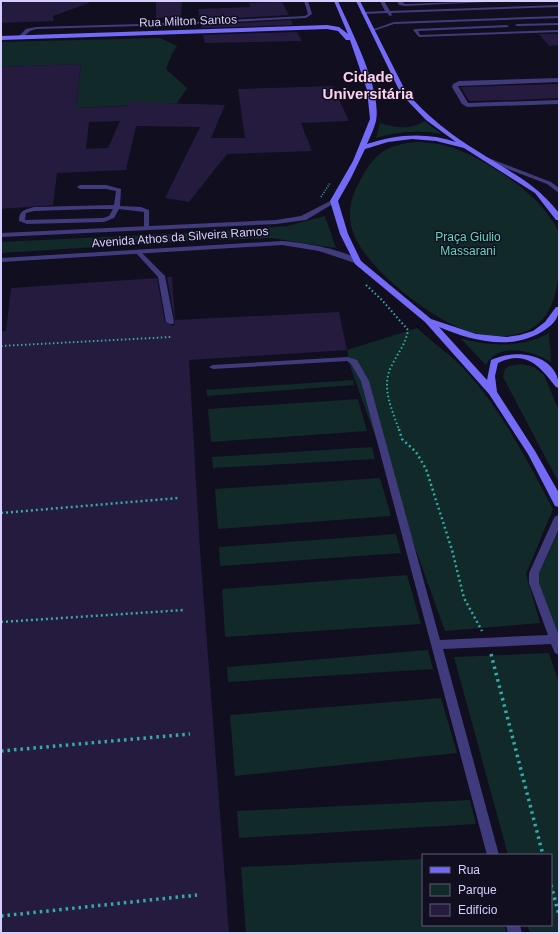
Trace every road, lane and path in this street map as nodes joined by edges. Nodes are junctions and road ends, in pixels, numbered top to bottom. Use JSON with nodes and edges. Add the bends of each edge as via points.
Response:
{"nodes":[{"id":1,"x":306,"y":1,"type":"edge"},
{"id":2,"x":336,"y":1,"type":"edge"},
{"id":3,"x":358,"y":1,"type":"edge"},
{"id":4,"x":382,"y":1,"type":"edge"},
{"id":5,"x":399,"y":1,"type":"edge"},
{"id":6,"x":487,"y":1,"type":"edge"},
{"id":7,"x":559,"y":6,"type":"edge"},
{"id":8,"x":515,"y":9,"type":"junction"},
{"id":9,"x":559,"y":10,"type":"edge"},
{"id":10,"x":363,"y":13,"type":"junction"},
{"id":11,"x":559,"y":14,"type":"edge"},
{"id":12,"x":308,"y":16,"type":"junction"},
{"id":13,"x":523,"y":17,"type":"junction"},
{"id":14,"x":391,"y":18,"type":"junction"},
{"id":15,"x":559,"y":18,"type":"edge"},
{"id":16,"x":511,"y":19,"type":"junction"},
{"id":17,"x":255,"y":20,"type":"junction"},
{"id":18,"x":501,"y":20,"type":"junction"},
{"id":19,"x":559,"y":24,"type":"edge"},
{"id":20,"x":507,"y":26,"type":"junction"},
{"id":21,"x":516,"y":26,"type":"junction"},
{"id":22,"x":301,"y":27,"type":"junction"},
{"id":23,"x":257,"y":28,"type":"junction"},
{"id":24,"x":372,"y":30,"type":"junction"},
{"id":25,"x":559,"y":31,"type":"edge"},
{"id":26,"x":523,"y":32,"type":"junction"},
{"id":27,"x":513,"y":33,"type":"junction"},
{"id":28,"x":20,"y":37,"type":"junction"},
{"id":29,"x":1,"y":38,"type":"edge"},
{"id":30,"x":359,"y":57,"type":"junction"},
{"id":31,"x":559,"y":80,"type":"edge"},
{"id":32,"x":559,"y":102,"type":"edge"},
{"id":33,"x":362,"y":148,"type":"junction"},
{"id":34,"x":475,"y":152,"type":"junction"},
{"id":35,"x":483,"y":157,"type":"junction"},
{"id":36,"x":331,"y":181,"type":"dead end"},
{"id":37,"x":549,"y":183,"type":"junction"},
{"id":38,"x":559,"y":183,"type":"edge"},
{"id":39,"x":80,"y":187,"type":"dead end"},
{"id":40,"x":559,"y":191,"type":"edge"},
{"id":41,"x":320,"y":198,"type":"dead end"},
{"id":42,"x":334,"y":201,"type":"junction"},
{"id":43,"x":117,"y":207,"type":"junction"},
{"id":44,"x":559,"y":218,"type":"edge"},
{"id":45,"x":147,"y":228,"type":"junction"},
{"id":46,"x":1,"y":235,"type":"edge"},
{"id":47,"x":138,"y":252,"type":"junction"},
{"id":48,"x":1,"y":260,"type":"edge"},
{"id":49,"x":358,"y":262,"type":"junction"},
{"id":50,"x":364,"y":283,"type":"dead end"},
{"id":51,"x":559,"y":309,"type":"edge"},
{"id":52,"x":428,"y":320,"type":"junction"},
{"id":53,"x":170,"y":322,"type":"dead end"},
{"id":54,"x":171,"y":337,"type":"dead end"},
{"id":55,"x":1,"y":346,"type":"edge"},
{"id":56,"x":213,"y":367,"type":"dead end"},
{"id":57,"x":559,"y":385,"type":"edge"},
{"id":58,"x":492,"y":392,"type":"junction"},
{"id":59,"x":178,"y":498,"type":"dead end"},
{"id":60,"x":559,"y":503,"type":"edge"},
{"id":61,"x":1,"y":513,"type":"edge"},
{"id":62,"x":559,"y":518,"type":"edge"},
{"id":63,"x":184,"y":610,"type":"dead end"},
{"id":64,"x":1,"y":622,"type":"edge"},
{"id":65,"x":555,"y":639,"type":"junction"},
{"id":66,"x":487,"y":642,"type":"junction"},
{"id":67,"x":436,"y":645,"type":"junction"},
{"id":68,"x":559,"y":650,"type":"edge"},
{"id":69,"x":190,"y":734,"type":"dead end"},
{"id":70,"x":1,"y":751,"type":"edge"},
{"id":71,"x":493,"y":854,"type":"edge"},
{"id":72,"x":543,"y":854,"type":"edge"},
{"id":73,"x":552,"y":888,"type":"edge"},
{"id":74,"x":197,"y":895,"type":"dead end"},
{"id":75,"x":559,"y":915,"type":"edge"},
{"id":76,"x":1,"y":916,"type":"edge"}],
"edges":[{"from":1,"to":12,"type":"lane","via":[[310,14]]},
{"from":2,"to":30,"type":"street"},
{"from":3,"to":10,"type":"street"},
{"from":4,"to":14,"type":"lane"},
{"from":5,"to":6,"type":"lane","via":[[402,4]]},
{"from":7,"to":8,"type":"lane"},
{"from":8,"to":9,"type":"lane"},
{"from":8,"to":13,"type":"lane"},
{"from":8,"to":14,"type":"lane"},
{"from":10,"to":14,"type":"lane"},
{"from":10,"to":24,"type":"street"},
{"from":11,"to":13,"type":"lane"},
{"from":12,"to":17,"type":"lane"},
{"from":12,"to":22,"type":"lane"},
{"from":13,"to":14,"type":"lane"},
{"from":13,"to":15,"type":"lane"},
{"from":13,"to":16,"type":"lane"},
{"from":14,"to":18,"type":"lane"},
{"from":14,"to":24,"type":"lane"},
{"from":16,"to":18,"type":"lane"},
{"from":16,"to":21,"type":"lane"},
{"from":17,"to":23,"type":"lane"},
{"from":17,"to":28,"type":"lane","via":[[36,28],[28,30]]},
{"from":18,"to":20,"type":"lane"},
{"from":19,"to":21,"type":"lane"},
{"from":20,"to":27,"type":"lane"},
{"from":20,"to":27,"type":"lane","via":[[415,30],[418,36]]},
{"from":21,"to":26,"type":"lane"},
{"from":22,"to":23,"type":"street","name":"Rua Milton Santos"},
{"from":22,"to":30,"type":"street","name":"Rua Milton Santos","via":[[341,30]]},
{"from":23,"to":28,"type":"street","name":"Rua Milton Santos"},
{"from":24,"to":34,"type":"street","via":[[403,93],[411,103]]},
{"from":25,"to":26,"type":"lane"},
{"from":26,"to":27,"type":"lane"},
{"from":28,"to":29,"type":"street","name":"Rua Milton Santos"},
{"from":30,"to":33,"type":"street","via":[[371,94],[373,120]]},
{"from":31,"to":32,"type":"lane","via":[[459,83],[455,87],[467,105]]},
{"from":33,"to":34,"type":"street","via":[[387,139],[416,137],[448,142]]},
{"from":33,"to":42,"type":"street","via":[[347,181]]},
{"from":34,"to":35,"type":"street"},
{"from":35,"to":37,"type":"lane"},
{"from":35,"to":44,"type":"street","via":[[537,193]]},
{"from":36,"to":41,"type":"path"},
{"from":37,"to":38,"type":"lane"},
{"from":37,"to":40,"type":"lane"},
{"from":39,"to":43,"type":"lane","via":[[106,187],[118,190]]},
{"from":42,"to":45,"type":"street","name":"Avenida Athos da Silveira Ramos","via":[[303,218],[284,221]]},
{"from":42,"to":49,"type":"street","via":[[344,234]]},
{"from":43,"to":43,"type":"lane","via":[[28,210],[24,212],[22,219],[27,222],[104,220],[112,217]]},
{"from":43,"to":45,"type":"lane","via":[[146,209]]},
{"from":45,"to":46,"type":"street","name":"Avenida Athos da Silveira Ramos"},
{"from":47,"to":48,"type":"street","name":"Avenida Athos da Silveira Ramos"},
{"from":47,"to":49,"type":"street","name":"Avenida Athos da Silveira Ramos","via":[[282,243],[325,249]]},
{"from":47,"to":53,"type":"lane","via":[[161,276]]},
{"from":49,"to":52,"type":"street"},
{"from":50,"to":66,"type":"path","via":[[408,330],[407,339],[391,367],[386,383],[388,397],[402,439],[416,452],[426,469],[452,550],[464,598]]},
{"from":51,"to":52,"type":"street","via":[[548,324],[532,334],[495,340],[472,336]]},
{"from":52,"to":58,"type":"street"},
{"from":54,"to":55,"type":"path"},
{"from":56,"to":67,"type":"lane","via":[[345,359],[354,362],[365,381]]},
{"from":57,"to":58,"type":"street","via":[[542,365],[522,357],[510,356],[494,362],[491,376]]},
{"from":58,"to":60,"type":"street","via":[[532,453]]},
{"from":59,"to":61,"type":"path"},
{"from":62,"to":65,"type":"lane","via":[[534,573],[534,583]]},
{"from":63,"to":64,"type":"path"},
{"from":65,"to":66,"type":"lane"},
{"from":65,"to":68,"type":"lane"},
{"from":66,"to":67,"type":"lane"},
{"from":66,"to":72,"type":"path"},
{"from":67,"to":71,"type":"lane"},
{"from":69,"to":70,"type":"path"},
{"from":73,"to":75,"type":"path"},
{"from":74,"to":76,"type":"path"}]}
